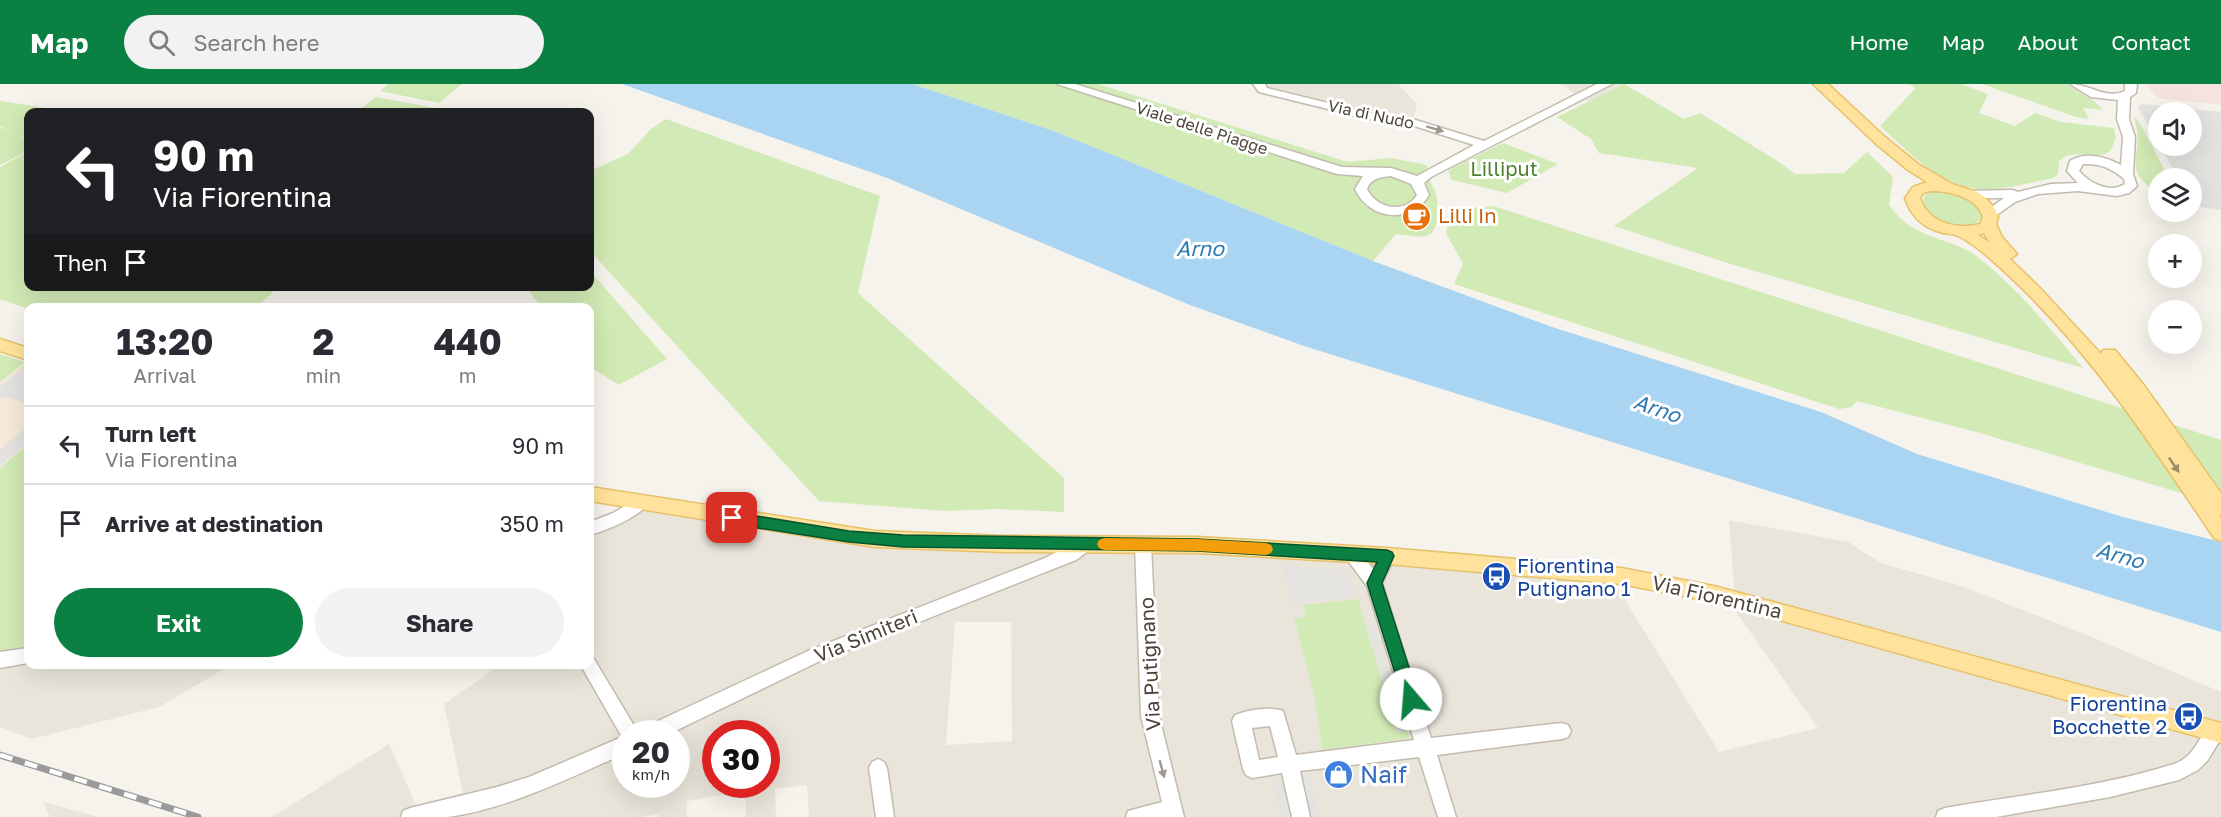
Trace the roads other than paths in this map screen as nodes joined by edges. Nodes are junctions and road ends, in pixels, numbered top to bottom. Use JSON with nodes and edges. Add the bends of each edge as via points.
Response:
{"nodes":[{"id":1,"x":1063,"y":84,"type":"edge"},
{"id":2,"x":1259,"y":84,"type":"edge"},
{"id":3,"x":1606,"y":84,"type":"edge"},
{"id":4,"x":1807,"y":84,"type":"edge"},
{"id":5,"x":1820,"y":84,"type":"edge"},
{"id":6,"x":2076,"y":84,"type":"edge"},
{"id":7,"x":2131,"y":84,"type":"edge"},
{"id":8,"x":2091,"y":93,"type":"junction"},
{"id":9,"x":2124,"y":96,"type":"junction"},
{"id":10,"x":2123,"y":120,"type":"junction"},
{"id":11,"x":1485,"y":145,"type":"junction"},
{"id":12,"x":2127,"y":149,"type":"junction"},
{"id":13,"x":2098,"y":160,"type":"junction"},
{"id":14,"x":1341,"y":171,"type":"junction"},
{"id":15,"x":2073,"y":171,"type":"junction"},
{"id":16,"x":1379,"y":173,"type":"junction"},
{"id":17,"x":2127,"y":174,"type":"junction"},
{"id":18,"x":1418,"y":183,"type":"junction"},
{"id":19,"x":1362,"y":186,"type":"junction"},
{"id":20,"x":1952,"y":188,"type":"junction"},
{"id":21,"x":2052,"y":189,"type":"junction"},
{"id":22,"x":2098,"y":189,"type":"junction"},
{"id":23,"x":1915,"y":192,"type":"junction"},
{"id":24,"x":2031,"y":193,"type":"junction"},
{"id":25,"x":1967,"y":194,"type":"junction"},
{"id":26,"x":1989,"y":219,"type":"junction"},
{"id":27,"x":1962,"y":231,"type":"junction"},
{"id":28,"x":0,"y":345,"type":"edge"},
{"id":29,"x":2097,"y":349,"type":"junction"},
{"id":30,"x":24,"y":353,"type":"edge"},
{"id":31,"x":594,"y":495,"type":"edge"},
{"id":32,"x":640,"y":503,"type":"junction"},
{"id":33,"x":2221,"y":508,"type":"edge"},
{"id":34,"x":594,"y":528,"type":"edge"},
{"id":35,"x":2221,"y":533,"type":"edge"},
{"id":36,"x":1085,"y":544,"type":"junction"},
{"id":37,"x":1143,"y":544,"type":"junction"},
{"id":38,"x":1351,"y":554,"type":"junction"},
{"id":39,"x":1387,"y":556,"type":"junction"},
{"id":40,"x":1374,"y":583,"type":"junction"},
{"id":41,"x":24,"y":657,"type":"edge"},
{"id":42,"x":0,"y":660,"type":"edge"},
{"id":43,"x":591,"y":669,"type":"edge"},
{"id":44,"x":622,"y":720,"type":"edge"},
{"id":45,"x":678,"y":720,"type":"edge"},
{"id":46,"x":1562,"y":731,"type":"dead end"},
{"id":47,"x":2218,"y":732,"type":"edge"},
{"id":48,"x":1426,"y":748,"type":"junction"},
{"id":49,"x":612,"y":750,"type":"edge"},
{"id":50,"x":878,"y":768,"type":"dead end"},
{"id":51,"x":1174,"y":813,"type":"edge"},
{"id":52,"x":410,"y":817,"type":"edge"},
{"id":53,"x":885,"y":817,"type":"edge"},
{"id":54,"x":1135,"y":817,"type":"edge"},
{"id":55,"x":1301,"y":817,"type":"edge"},
{"id":56,"x":1447,"y":817,"type":"edge"},
{"id":57,"x":1945,"y":817,"type":"edge"}],
"edges":[{"from":1,"to":14,"type":"street","name":"Viale delle Piagge"},
{"from":2,"to":11,"type":"street","name":"Via di Nudo","one_way":true,"via":[[1263,90],[1369,116],[1409,121]]},
{"from":3,"to":11,"type":"street"},
{"from":4,"to":23,"type":"main road","via":[[1903,171]]},
{"from":5,"to":20,"type":"main road","via":[[1915,169]]},
{"from":6,"to":8,"type":"street"},
{"from":7,"to":9,"type":"street","via":[[2132,91]]},
{"from":8,"to":9,"type":"street"},
{"from":8,"to":10,"type":"street"},
{"from":9,"to":10,"type":"street"},
{"from":10,"to":12,"type":"street","via":[[2129,137]]},
{"from":11,"to":18,"type":"street","via":[[1427,174]]},
{"from":12,"to":13,"type":"street"},
{"from":12,"to":17,"type":"street"},
{"from":13,"to":15,"type":"street","via":[[2080,160]]},
{"from":13,"to":17,"type":"street"},
{"from":14,"to":16,"type":"street","name":"Viale delle Piagge"},
{"from":14,"to":19,"type":"street","name":"Viale delle Piagge"},
{"from":15,"to":21,"type":"street","via":[[2065,182]]},
{"from":15,"to":22,"type":"street","via":[[2081,181]]},
{"from":16,"to":18,"type":"street","via":[[1399,173]]},
{"from":16,"to":19,"type":"street","via":[[1366,179]]},
{"from":17,"to":22,"type":"street","via":[[2131,181],[2128,189]]},
{"from":18,"to":19,"type":"street","via":[[1423,192],[1421,202],[1401,210],[1373,205],[1365,198]]},
{"from":20,"to":23,"type":"main road","via":[[1930,186]]},
{"from":20,"to":25,"type":"main road"},
{"from":21,"to":22,"type":"street"},
{"from":21,"to":24,"type":"street"},
{"from":23,"to":27,"type":"main road","via":[[1913,205],[1922,215],[1937,225]]},
{"from":24,"to":25,"type":"street"},
{"from":24,"to":26,"type":"street","via":[[2000,204]]},
{"from":25,"to":26,"type":"main road","via":[[1984,205]]},
{"from":26,"to":27,"type":"main road","via":[[1978,230]]},
{"from":26,"to":29,"type":"main road","via":[[1999,244],[2048,289]]},
{"from":27,"to":29,"type":"main road","via":[[2010,267]]},
{"from":28,"to":30,"type":"main road"},
{"from":29,"to":33,"type":"main road","via":[[2137,388]]},
{"from":29,"to":35,"type":"main road","one_way":true},
{"from":31,"to":32,"type":"main road","name":"Via Fiorentina"},
{"from":32,"to":34,"type":"street"},
{"from":32,"to":36,"type":"main road","name":"Via Fiorentina","via":[[875,539]]},
{"from":36,"to":37,"type":"main road","name":"Via Fiorentina"},
{"from":36,"to":45,"type":"street","name":"Via Simiteri","via":[[1051,563],[813,656]]},
{"from":37,"to":38,"type":"main road","name":"Via Fiorentina"},
{"from":37,"to":51,"type":"street","name":"Via Putignano","one_way":true,"via":[[1150,716]]},
{"from":38,"to":39,"type":"main road","name":"Via Fiorentina"},
{"from":38,"to":40,"type":"street"},
{"from":39,"to":40,"type":"street"},
{"from":39,"to":47,"type":"main road","name":"Via Fiorentina","via":[[1579,572],[1667,584]]},
{"from":40,"to":48,"type":"street"},
{"from":41,"to":42,"type":"street"},
{"from":43,"to":44,"type":"street"},
{"from":46,"to":48,"type":"street"},
{"from":47,"to":57,"type":"street","via":[[2192,764],[2179,771],[2110,788]]},
{"from":48,"to":55,"type":"street","via":[[1289,764]]},
{"from":48,"to":56,"type":"street"},
{"from":49,"to":52,"type":"street","via":[[497,796]]},
{"from":50,"to":53,"type":"street"},
{"from":51,"to":54,"type":"street"}]}
